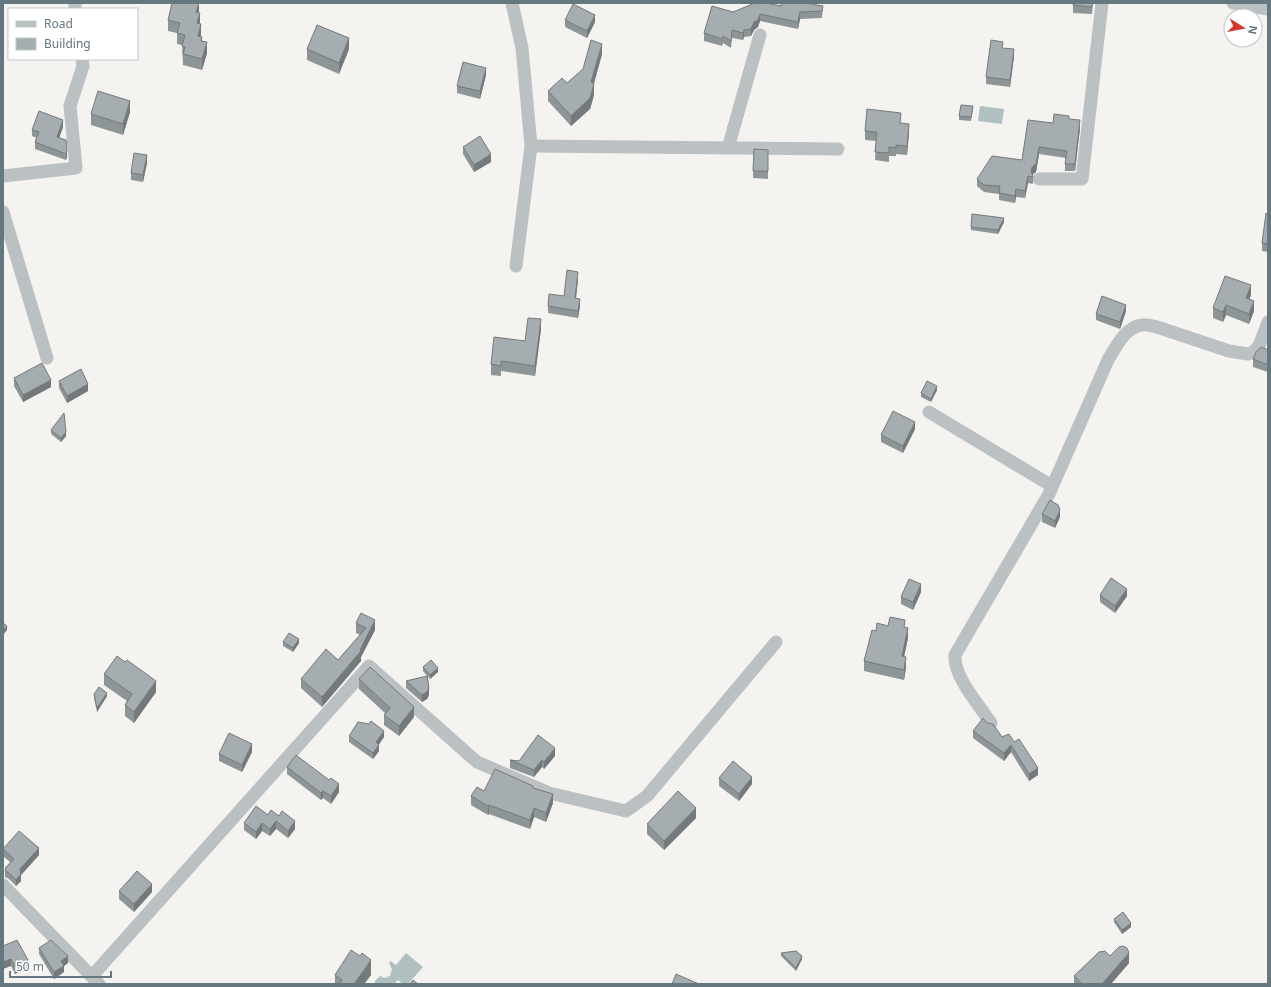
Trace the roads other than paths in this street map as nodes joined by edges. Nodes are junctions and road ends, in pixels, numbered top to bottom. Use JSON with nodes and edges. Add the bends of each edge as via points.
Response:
{"nodes":[{"id":1,"x":512,"y":3,"type":"edge"},
{"id":2,"x":1102,"y":3,"type":"edge"},
{"id":3,"x":1233,"y":3,"type":"edge"},
{"id":4,"x":1268,"y":9,"type":"edge"},
{"id":5,"x":760,"y":35,"type":"dead end"},
{"id":6,"x":82,"y":60,"type":"edge"},
{"id":7,"x":531,"y":146,"type":"junction"},
{"id":8,"x":728,"y":148,"type":"junction"},
{"id":9,"x":838,"y":149,"type":"dead end"},
{"id":10,"x":3,"y":176,"type":"edge"},
{"id":11,"x":1039,"y":179,"type":"dead end"},
{"id":12,"x":3,"y":212,"type":"edge"},
{"id":13,"x":516,"y":266,"type":"dead end"},
{"id":14,"x":1268,"y":322,"type":"edge"},
{"id":15,"x":47,"y":358,"type":"dead end"},
{"id":16,"x":929,"y":412,"type":"dead end"},
{"id":17,"x":1052,"y":486,"type":"junction"},
{"id":18,"x":776,"y":642,"type":"dead end"},
{"id":19,"x":991,"y":722,"type":"edge"},
{"id":20,"x":3,"y":885,"type":"edge"},
{"id":21,"x":95,"y":980,"type":"edge"}],
"edges":[{"from":1,"to":7,"type":"street","via":[[522,48]]},
{"from":2,"to":11,"type":"street","via":[[1082,179]]},
{"from":3,"to":4,"type":"street"},
{"from":5,"to":8,"type":"street"},
{"from":6,"to":10,"type":"street","via":[[83,66],[70,106],[76,168]]},
{"from":7,"to":8,"type":"street"},
{"from":7,"to":13,"type":"street"},
{"from":8,"to":9,"type":"street"},
{"from":12,"to":15,"type":"street"},
{"from":14,"to":17,"type":"street","via":[[1259,346],[1248,354],[1229,351],[1158,327],[1137,326],[1130,330],[1108,360]]},
{"from":16,"to":17,"type":"street"},
{"from":17,"to":19,"type":"street","via":[[955,655],[954,662],[962,681]]},
{"from":18,"to":21,"type":"street","via":[[648,796],[626,811],[550,793],[477,762],[369,666]]},
{"from":20,"to":21,"type":"street"}]}
